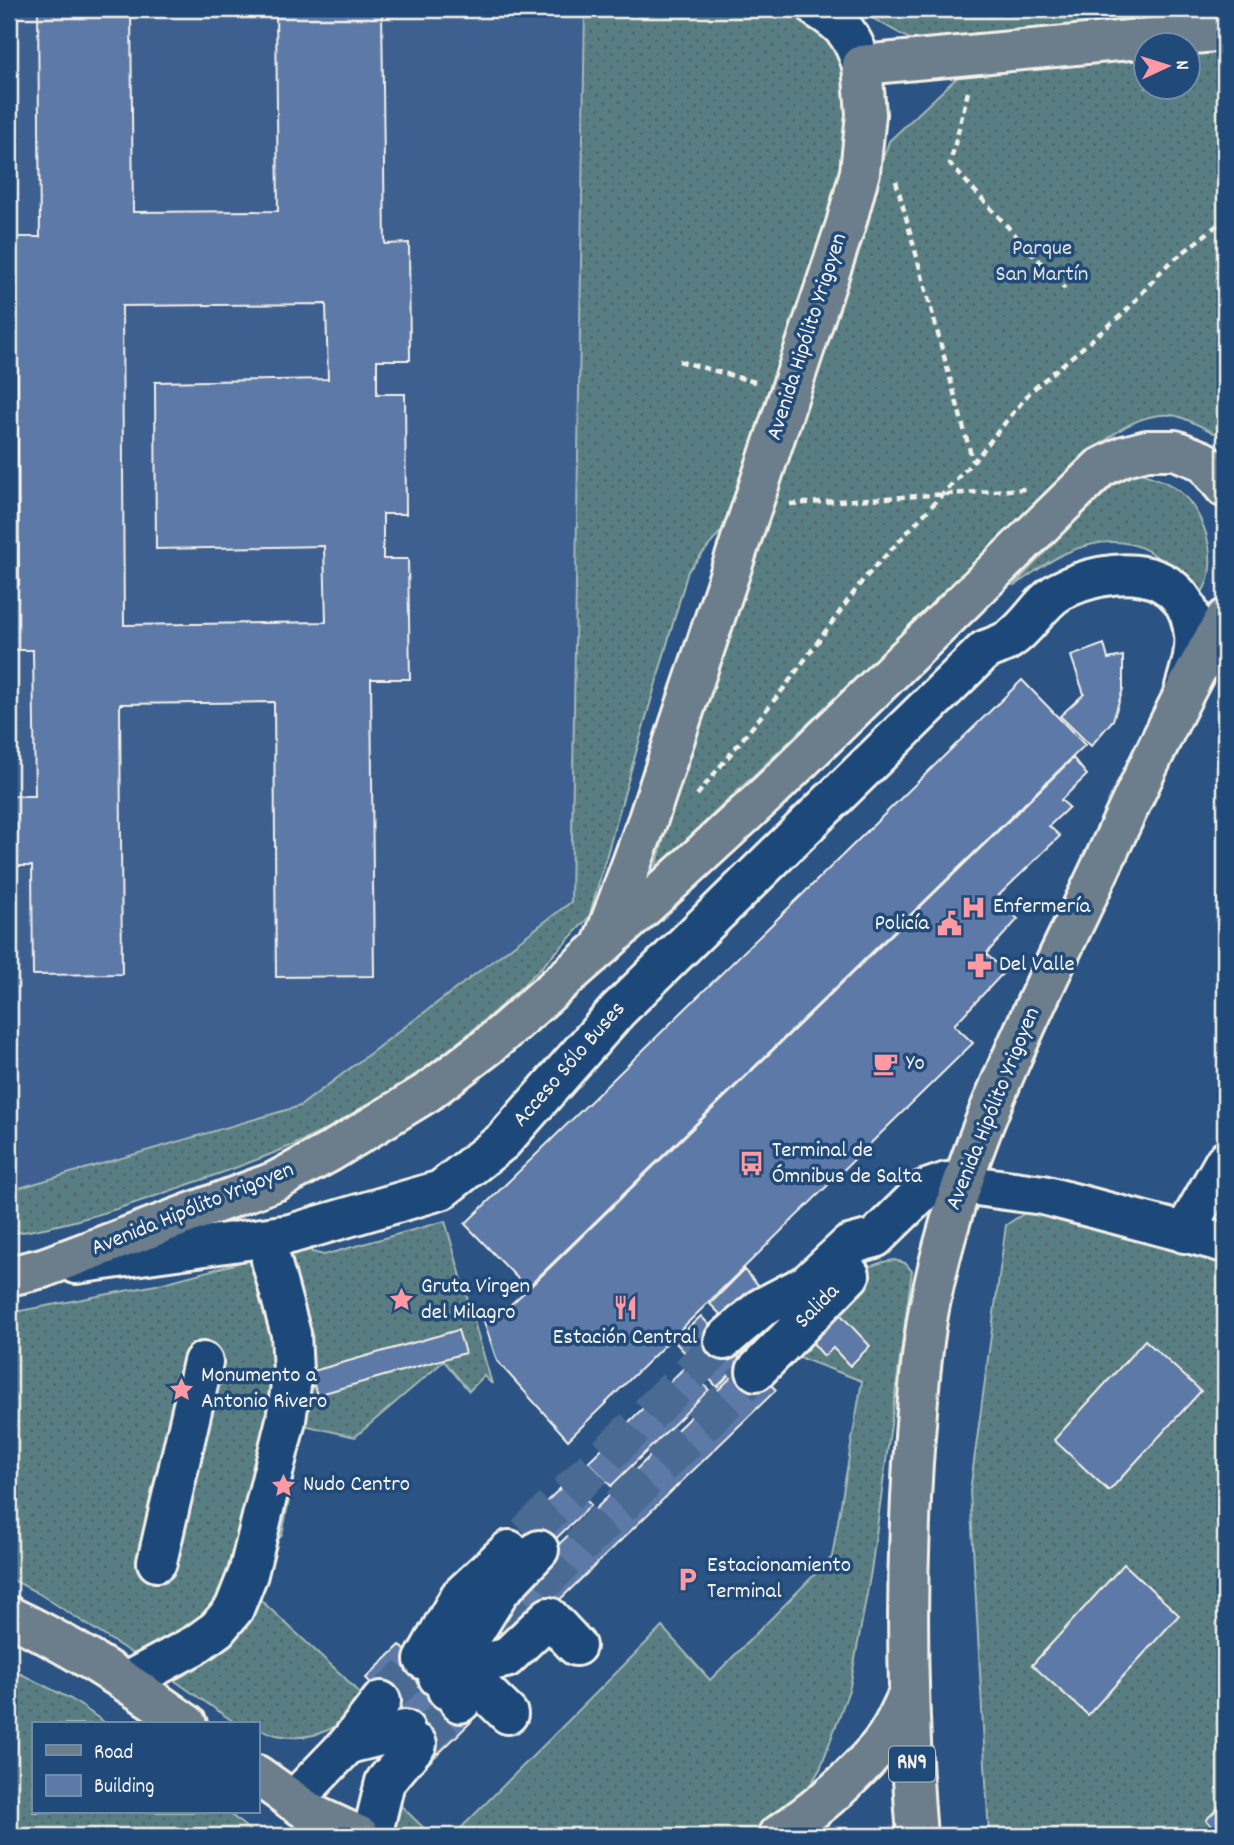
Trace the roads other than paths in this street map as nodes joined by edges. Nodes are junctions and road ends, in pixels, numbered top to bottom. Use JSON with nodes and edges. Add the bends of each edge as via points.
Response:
{"nodes":[{"id":1,"x":818,"y":9,"type":"edge"},
{"id":2,"x":1225,"y":31,"type":"edge"},
{"id":3,"x":862,"y":65,"type":"junction"},
{"id":4,"x":1225,"y":488,"type":"edge"},
{"id":5,"x":1225,"y":619,"type":"edge"},
{"id":6,"x":1184,"y":692,"type":"junction"},
{"id":7,"x":601,"y":947,"type":"junction"},
{"id":8,"x":1225,"y":1161,"type":"edge"},
{"id":9,"x":961,"y":1183,"type":"junction"},
{"id":10,"x":1184,"y":1233,"type":"junction"},
{"id":11,"x":874,"y":1238,"type":"junction"},
{"id":12,"x":1225,"y":1243,"type":"edge"},
{"id":13,"x":271,"y":1260,"type":"dead end"},
{"id":14,"x":26,"y":1272,"type":"edge"},
{"id":15,"x":203,"y":1362,"type":"dead end"},
{"id":16,"x":533,"y":1542,"type":"tunnel mouth"},
{"id":17,"x":157,"y":1562,"type":"dead end"},
{"id":18,"x":9,"y":1616,"type":"edge"},
{"id":19,"x":498,"y":1627,"type":"tunnel mouth"},
{"id":20,"x":576,"y":1646,"type":"dead end"},
{"id":21,"x":446,"y":1677,"type":"junction"},
{"id":22,"x":128,"y":1682,"type":"junction"},
{"id":23,"x":910,"y":1691,"type":"junction"},
{"id":24,"x":508,"y":1714,"type":"dead end"},
{"id":25,"x":184,"y":1722,"type":"edge"},
{"id":26,"x":259,"y":1777,"type":"edge"},
{"id":27,"x":312,"y":1817,"type":"edge"},
{"id":28,"x":360,"y":1836,"type":"edge"},
{"id":29,"x":372,"y":1836,"type":"edge"},
{"id":30,"x":777,"y":1836,"type":"edge"},
{"id":31,"x":917,"y":1836,"type":"edge"}],
"edges":[{"from":1,"to":3,"type":"street","via":[[841,23],[855,43]]},
{"from":2,"to":3,"type":"main road"},
{"from":3,"to":7,"type":"main road","name":"Avenida Hipólito Yrigoyen","via":[[866,114],[860,172],[846,224]]},
{"from":4,"to":7,"type":"main road","name":"Avenida Hipólito Yrigoyen","via":[[1203,461],[1175,450],[1147,450],[1100,468],[768,793]]},
{"from":5,"to":6,"type":"main road","name":"Avenida Hipólito Yrigoyen"},
{"from":6,"to":9,"type":"main road","name":"Avenida Hipólito Yrigoyen","via":[[1030,1016]]},
{"from":6,"to":14,"type":"street","name":"Acceso Sólo Buses","via":[[1195,637],[1187,607],[1170,586],[1137,574],[1103,576],[1056,593],[1011,639],[985,650],[618,1010],[503,1141],[441,1190],[290,1234]]},
{"from":7,"to":14,"type":"main road","name":"Avenida Hipólito Yrigoyen","via":[[487,1047],[438,1084],[330,1152],[251,1191]]},
{"from":8,"to":10,"type":"street"},
{"from":9,"to":10,"type":"street","name":"Salida","via":[[1043,1195]]},
{"from":9,"to":11,"type":"street","name":"Salida","via":[[924,1189]]},
{"from":9,"to":23,"type":"main road","name":"Avenida Hipólito Yrigoyen","via":[[929,1310],[918,1391],[908,1547]]},
{"from":10,"to":12,"type":"street","name":"Salida"},
{"from":11,"to":11,"type":"street","name":"Salida","via":[[863,1262],[740,1355],[761,1308],[807,1284],[849,1245]]},
{"from":13,"to":22,"type":"street","via":[[291,1334],[293,1371],[286,1420],[248,1574],[234,1609],[217,1629]]},
{"from":15,"to":17,"type":"street"},
{"from":16,"to":21,"type":"street","via":[[460,1596]]},
{"from":18,"to":22,"type":"main road","via":[[75,1648]]},
{"from":19,"to":21,"type":"street"},
{"from":20,"to":21,"type":"street","via":[[549,1617],[506,1658],[472,1665]]},
{"from":21,"to":24,"type":"street","via":[[478,1685]]},
{"from":22,"to":25,"type":"main road"},
{"from":23,"to":30,"type":"main road","name":"Avenida Hipólito Yrigoyen","via":[[876,1750]]},
{"from":23,"to":31,"type":"main road","number":"RN9"},
{"from":26,"to":27,"type":"main road"},
{"from":27,"to":28,"type":"main road"},
{"from":27,"to":29,"type":"street","via":[[348,1744],[399,1723]]}]}
